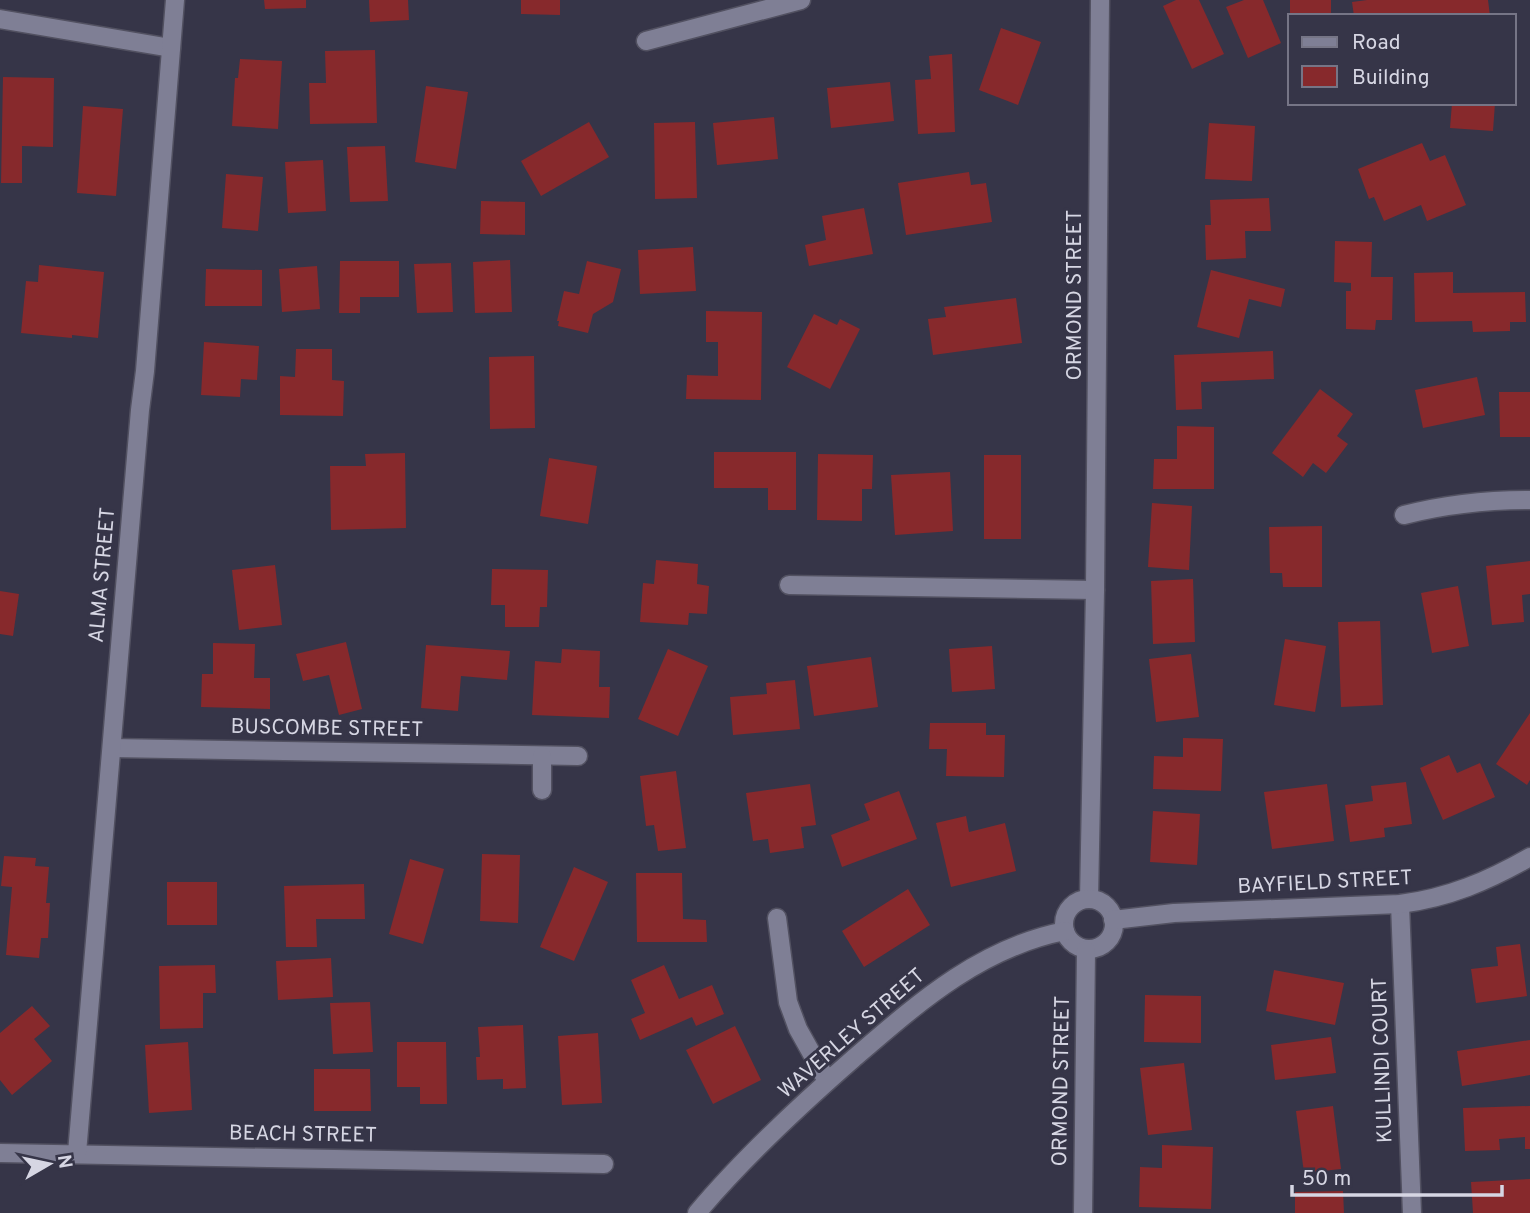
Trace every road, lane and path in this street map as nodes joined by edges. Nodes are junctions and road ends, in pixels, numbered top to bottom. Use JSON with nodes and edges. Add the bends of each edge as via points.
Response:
{"nodes":[{"id":1,"x":175,"y":0,"type":"edge"},
{"id":2,"x":802,"y":0,"type":"edge"},
{"id":3,"x":1100,"y":0,"type":"edge"},
{"id":4,"x":0,"y":19,"type":"edge"},
{"id":5,"x":646,"y":41,"type":"dead end"},
{"id":6,"x":171,"y":48,"type":"junction"},
{"id":7,"x":1530,"y":500,"type":"edge"},
{"id":8,"x":1404,"y":515,"type":"dead end"},
{"id":9,"x":789,"y":585,"type":"dead end"},
{"id":10,"x":1095,"y":590,"type":"junction"},
{"id":11,"x":112,"y":748,"type":"junction"},
{"id":12,"x":542,"y":755,"type":"junction"},
{"id":13,"x":578,"y":756,"type":"dead end"},
{"id":14,"x":542,"y":790,"type":"dead end"},
{"id":15,"x":1530,"y":857,"type":"edge"},
{"id":16,"x":1089,"y":899,"type":"junction"},
{"id":17,"x":1400,"y":904,"type":"junction"},
{"id":18,"x":777,"y":918,"type":"dead end"},
{"id":19,"x":1113,"y":920,"type":"junction"},
{"id":20,"x":1065,"y":931,"type":"junction"},
{"id":21,"x":1086,"y":950,"type":"junction"},
{"id":22,"x":827,"y":1082,"type":"junction"},
{"id":23,"x":0,"y":1153,"type":"edge"},
{"id":24,"x":77,"y":1153,"type":"junction"},
{"id":25,"x":604,"y":1164,"type":"dead end"},
{"id":26,"x":697,"y":1213,"type":"edge"},
{"id":27,"x":1083,"y":1213,"type":"edge"},
{"id":28,"x":1412,"y":1213,"type":"edge"}],
"edges":[{"from":1,"to":6,"type":"street","name":"ALMA STREET"},
{"from":2,"to":5,"type":"street"},
{"from":3,"to":10,"type":"street","name":"ORMOND STREET"},
{"from":4,"to":6,"type":"street"},
{"from":6,"to":11,"type":"street","name":"ALMA STREET"},
{"from":7,"to":8,"type":"street","via":[[1454,503]]},
{"from":9,"to":10,"type":"street"},
{"from":10,"to":16,"type":"street","name":"ORMOND STREET"},
{"from":11,"to":12,"type":"street","name":"BUSCOMBE STREET"},
{"from":11,"to":24,"type":"street","name":"ALMA STREET"},
{"from":12,"to":13,"type":"street","name":"BUSCOMBE STREET"},
{"from":12,"to":14,"type":"street"},
{"from":15,"to":17,"type":"street","name":"BAYFIELD STREET","via":[[1458,892]]},
{"from":16,"to":19,"type":"street","via":[[1105,905]]},
{"from":16,"to":20,"type":"street","via":[[1069,909]]},
{"from":17,"to":19,"type":"street","name":"BAYFIELD STREET","via":[[1174,913]]},
{"from":17,"to":28,"type":"street","name":"KULLINDI COURT"},
{"from":18,"to":22,"type":"street","via":[[788,1002],[797,1029]]},
{"from":19,"to":21,"type":"street","via":[[1105,943]]},
{"from":20,"to":21,"type":"street","via":[[1071,942]]},
{"from":20,"to":22,"type":"street","name":"WAVERLEY STREET","via":[[1003,950],[950,980]]},
{"from":21,"to":27,"type":"street","name":"ORMOND STREET"},
{"from":22,"to":26,"type":"street","name":"WAVERLEY STREET","via":[[726,1178]]},
{"from":23,"to":24,"type":"street","name":"BEACH STREET"},
{"from":24,"to":25,"type":"street","name":"BEACH STREET"}]}
